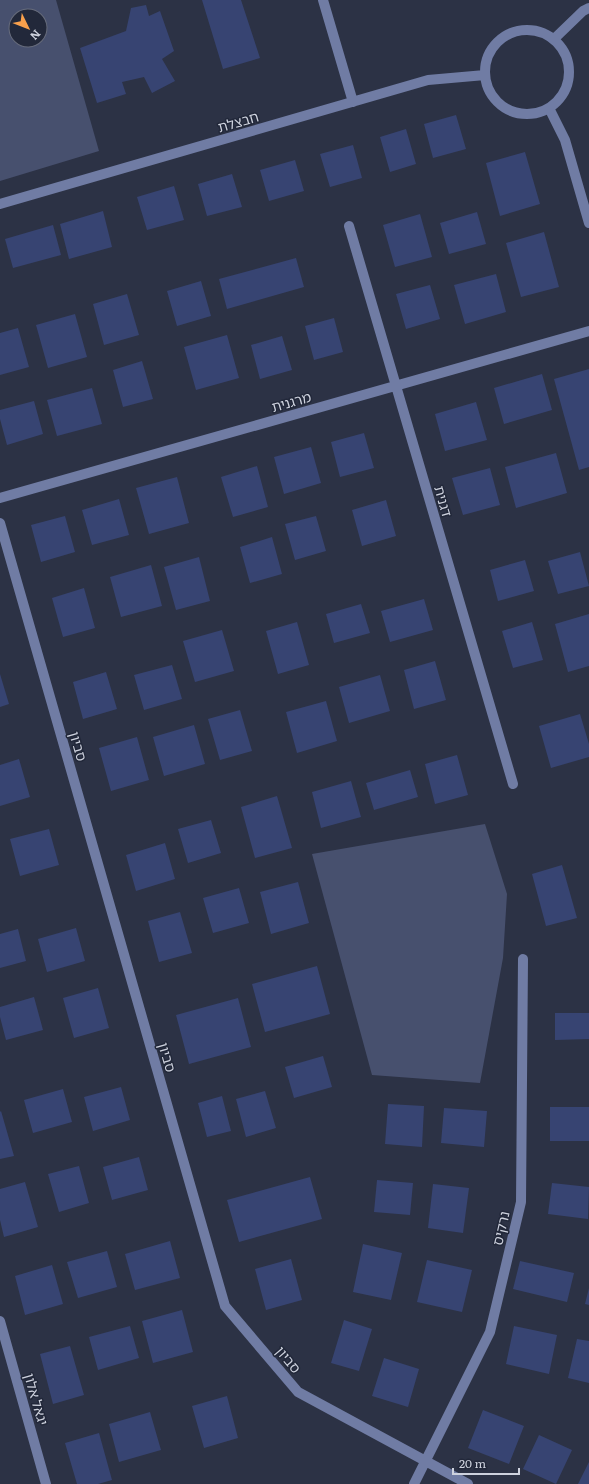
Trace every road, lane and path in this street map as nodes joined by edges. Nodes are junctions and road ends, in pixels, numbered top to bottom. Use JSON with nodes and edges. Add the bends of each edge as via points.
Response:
{"nodes":[{"id":1,"x":323,"y":0,"type":"edge"},
{"id":2,"x":589,"y":8,"type":"edge"},
{"id":3,"x":554,"y":38,"type":"junction"},
{"id":4,"x":485,"y":75,"type":"junction"},
{"id":5,"x":354,"y":102,"type":"junction"},
{"id":6,"x":549,"y":108,"type":"junction"},
{"id":7,"x":0,"y":204,"type":"edge"},
{"id":8,"x":589,"y":223,"type":"edge"},
{"id":9,"x":349,"y":226,"type":"dead end"},
{"id":10,"x":589,"y":331,"type":"edge"},
{"id":11,"x":396,"y":386,"type":"junction"},
{"id":12,"x":0,"y":498,"type":"edge"},
{"id":13,"x":0,"y":523,"type":"edge"},
{"id":14,"x":513,"y":784,"type":"dead end"},
{"id":15,"x":523,"y":959,"type":"dead end"},
{"id":16,"x":0,"y":1321,"type":"edge"},
{"id":17,"x":426,"y":1460,"type":"junction"},
{"id":18,"x":46,"y":1484,"type":"edge"},
{"id":19,"x":414,"y":1484,"type":"edge"},
{"id":20,"x":468,"y":1484,"type":"edge"}],
"edges":[{"from":1,"to":5,"type":"street"},
{"from":2,"to":3,"type":"street"},
{"from":3,"to":4,"type":"street","via":[[528,29],[514,31],[492,48],[486,61]]},
{"from":3,"to":6,"type":"street","via":[[562,47],[570,68],[565,91]]},
{"from":4,"to":5,"type":"street","name":"חבצלת","via":[[428,80]]},
{"from":4,"to":6,"type":"street","via":[[494,98],[514,112],[525,114]]},
{"from":5,"to":7,"type":"street","name":"חבצלת"},
{"from":6,"to":8,"type":"street","via":[[565,140]]},
{"from":9,"to":11,"type":"street","name":"דגנית"},
{"from":10,"to":11,"type":"street","name":"מרגנית"},
{"from":11,"to":12,"type":"street","name":"מרגנית"},
{"from":11,"to":14,"type":"street","name":"דגנית"},
{"from":13,"to":17,"type":"street","name":"סביון","via":[[225,1306],[298,1392]]},
{"from":15,"to":17,"type":"street","name":"נרקיס","via":[[520,1202],[490,1332]]},
{"from":16,"to":18,"type":"street","name":"יגאל אלון"},
{"from":17,"to":19,"type":"street","name":"נרקיס"},
{"from":17,"to":20,"type":"street","name":"סביון"}]}
